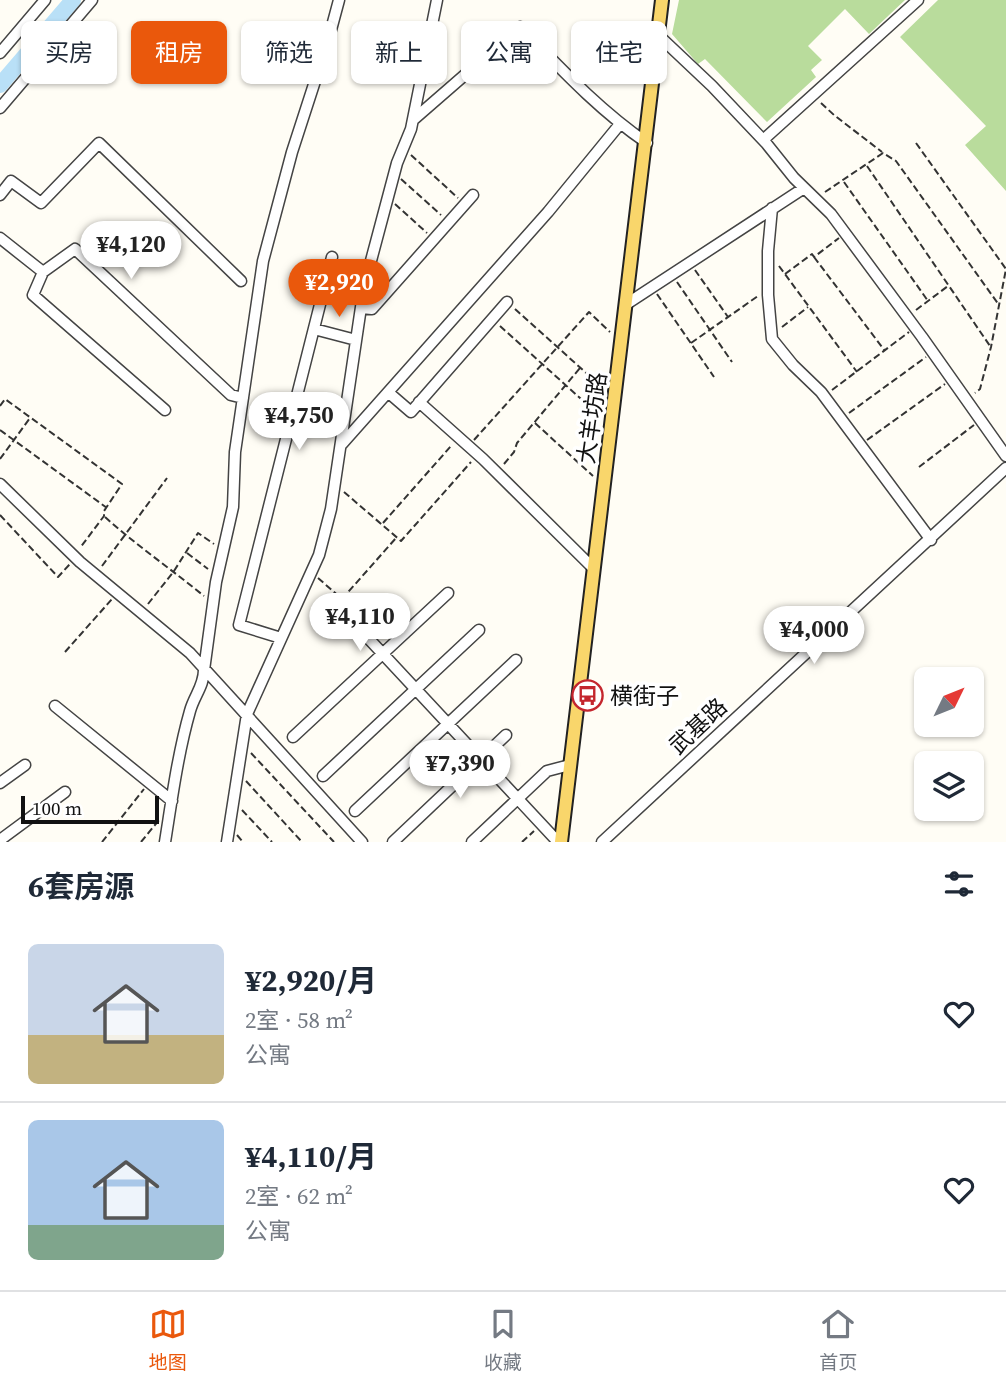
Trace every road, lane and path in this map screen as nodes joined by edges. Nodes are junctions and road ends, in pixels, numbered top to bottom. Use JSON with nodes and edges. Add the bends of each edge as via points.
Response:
{"nodes":[{"id":1,"x":45,"y":0,"type":"edge"},
{"id":2,"x":92,"y":0,"type":"edge"},
{"id":3,"x":339,"y":0,"type":"edge"},
{"id":4,"x":437,"y":0,"type":"edge"},
{"id":5,"x":662,"y":0,"type":"edge"},
{"id":6,"x":918,"y":0,"type":"edge"},
{"id":7,"x":660,"y":21,"type":"edge"},
{"id":8,"x":667,"y":44,"type":"edge"},
{"id":9,"x":0,"y":53,"type":"edge"},
{"id":10,"x":653,"y":84,"type":"edge"},
{"id":11,"x":813,"y":94,"type":"junction"},
{"id":12,"x":0,"y":108,"type":"edge"},
{"id":13,"x":412,"y":120,"type":"junction"},
{"id":14,"x":620,"y":124,"type":"junction"},
{"id":15,"x":763,"y":140,"type":"junction"},
{"id":16,"x":647,"y":143,"type":"junction"},
{"id":17,"x":916,"y":143,"type":"dead end"},
{"id":18,"x":403,"y":148,"type":"junction"},
{"id":19,"x":883,"y":153,"type":"junction"},
{"id":20,"x":866,"y":164,"type":"junction"},
{"id":21,"x":394,"y":173,"type":"junction"},
{"id":22,"x":843,"y":180,"type":"junction"},
{"id":23,"x":804,"y":188,"type":"junction"},
{"id":24,"x":0,"y":195,"type":"edge"},
{"id":25,"x":473,"y":195,"type":"dead end"},
{"id":26,"x":388,"y":197,"type":"junction"},
{"id":27,"x":459,"y":199,"type":"dead end"},
{"id":28,"x":816,"y":199,"type":"junction"},
{"id":29,"x":772,"y":208,"type":"junction"},
{"id":30,"x":442,"y":216,"type":"dead end"},
{"id":31,"x":428,"y":233,"type":"dead end"},
{"id":32,"x":846,"y":234,"type":"junction"},
{"id":33,"x":0,"y":238,"type":"edge"},
{"id":34,"x":768,"y":251,"type":"junction"},
{"id":35,"x":332,"y":257,"type":"dead end"},
{"id":36,"x":814,"y":257,"type":"junction"},
{"id":37,"x":691,"y":263,"type":"junction"},
{"id":38,"x":43,"y":272,"type":"junction"},
{"id":39,"x":785,"y":274,"type":"junction"},
{"id":40,"x":673,"y":275,"type":"junction"},
{"id":41,"x":241,"y":281,"type":"dead end"},
{"id":42,"x":949,"y":285,"type":"junction"},
{"id":43,"x":653,"y":289,"type":"junction"},
{"id":44,"x":768,"y":289,"type":"junction"},
{"id":45,"x":928,"y":301,"type":"junction"},
{"id":46,"x":507,"y":302,"type":"joint"},
{"id":47,"x":628,"y":303,"type":"junction"},
{"id":48,"x":999,"y":305,"type":"junction"},
{"id":49,"x":809,"y":307,"type":"junction"},
{"id":50,"x":361,"y":308,"type":"junction"},
{"id":51,"x":907,"y":316,"type":"junction"},
{"id":52,"x":729,"y":317,"type":"junction"},
{"id":53,"x":492,"y":319,"type":"junction"},
{"id":54,"x":915,"y":327,"type":"junction"},
{"id":55,"x":314,"y":329,"type":"junction"},
{"id":56,"x":710,"y":330,"type":"junction"},
{"id":57,"x":771,"y":334,"type":"junction"},
{"id":58,"x":356,"y":340,"type":"junction"},
{"id":59,"x":623,"y":343,"type":"junction"},
{"id":60,"x":691,"y":344,"type":"junction"},
{"id":61,"x":558,"y":347,"type":"junction"},
{"id":62,"x":991,"y":347,"type":"junction"},
{"id":63,"x":885,"y":351,"type":"junction"},
{"id":64,"x":933,"y":352,"type":"junction"},
{"id":65,"x":732,"y":362,"type":"dead end"},
{"id":66,"x":542,"y":364,"type":"junction"},
{"id":67,"x":581,"y":368,"type":"junction"},
{"id":68,"x":857,"y":372,"type":"junction"},
{"id":69,"x":714,"y":377,"type":"dead end"},
{"id":70,"x":952,"y":379,"type":"junction"},
{"id":71,"x":566,"y":385,"type":"junction"},
{"id":72,"x":389,"y":393,"type":"junction"},
{"id":73,"x":824,"y":397,"type":"junction"},
{"id":74,"x":243,"y":398,"type":"junction"},
{"id":75,"x":616,"y":399,"type":"junction"},
{"id":76,"x":966,"y":400,"type":"junction"},
{"id":77,"x":419,"y":402,"type":"junction"},
{"id":78,"x":0,"y":405,"type":"edge"},
{"id":79,"x":165,"y":410,"type":"dead end"},
{"id":80,"x":30,"y":418,"type":"junction"},
{"id":81,"x":841,"y":419,"type":"junction"},
{"id":82,"x":981,"y":420,"type":"junction"},
{"id":83,"x":534,"y":422,"type":"junction"},
{"id":84,"x":612,"y":426,"type":"junction"},
{"id":85,"x":0,"y":430,"type":"edge"},
{"id":86,"x":459,"y":437,"type":"junction"},
{"id":87,"x":14,"y":440,"type":"junction"},
{"id":88,"x":342,"y":444,"type":"junction"},
{"id":89,"x":861,"y":445,"type":"junction"},
{"id":90,"x":469,"y":446,"type":"junction"},
{"id":91,"x":478,"y":454,"type":"junction"},
{"id":92,"x":1006,"y":456,"type":"edge"},
{"id":93,"x":0,"y":459,"type":"edge"},
{"id":94,"x":919,"y":467,"type":"dead end"},
{"id":95,"x":1006,"y":468,"type":"edge"},
{"id":96,"x":496,"y":473,"type":"junction"},
{"id":97,"x":167,"y":478,"type":"dead end"},
{"id":98,"x":335,"y":485,"type":"junction"},
{"id":99,"x":604,"y":486,"type":"junction"},
{"id":100,"x":2,"y":491,"type":"edge"},
{"id":101,"x":107,"y":508,"type":"junction"},
{"id":102,"x":0,"y":515,"type":"edge"},
{"id":103,"x":104,"y":516,"type":"junction"},
{"id":104,"x":381,"y":524,"type":"junction"},
{"id":105,"x":126,"y":536,"type":"junction"},
{"id":106,"x":397,"y":538,"type":"junction"},
{"id":107,"x":931,"y":540,"type":"junction"},
{"id":108,"x":223,"y":550,"type":"junction"},
{"id":109,"x":186,"y":552,"type":"junction"},
{"id":110,"x":75,"y":557,"type":"junction"},
{"id":111,"x":593,"y":568,"type":"junction"},
{"id":112,"x":174,"y":571,"type":"junction"},
{"id":113,"x":311,"y":572,"type":"junction"},
{"id":114,"x":95,"y":575,"type":"junction"},
{"id":115,"x":218,"y":576,"type":"junction"},
{"id":116,"x":117,"y":593,"type":"junction"},
{"id":117,"x":448,"y":593,"type":"dead end"},
{"id":118,"x":213,"y":603,"type":"junction"},
{"id":119,"x":141,"y":613,"type":"junction"},
{"id":120,"x":355,"y":624,"type":"dead end"},
{"id":121,"x":479,"y":630,"type":"dead end"},
{"id":122,"x":281,"y":638,"type":"junction"},
{"id":123,"x":65,"y":652,"type":"dead end"},
{"id":124,"x":383,"y":653,"type":"junction"},
{"id":125,"x":516,"y":660,"type":"dead end"},
{"id":126,"x":204,"y":670,"type":"junction"},
{"id":127,"x":416,"y":689,"type":"junction"},
{"id":128,"x":55,"y":706,"type":"dead end"},
{"id":129,"x":247,"y":714,"type":"junction"},
{"id":130,"x":448,"y":723,"type":"junction"},
{"id":131,"x":506,"y":735,"type":"dead end"},
{"id":132,"x":293,"y":737,"type":"dead end"},
{"id":133,"x":243,"y":745,"type":"junction"},
{"id":134,"x":481,"y":759,"type":"junction"},
{"id":135,"x":25,"y":765,"type":"dead end"},
{"id":136,"x":570,"y":765,"type":"junction"},
{"id":137,"x":238,"y":773,"type":"junction"},
{"id":138,"x":323,"y":776,"type":"dead end"},
{"id":139,"x":0,"y":783,"type":"edge"},
{"id":140,"x":149,"y":783,"type":"junction"},
{"id":141,"x":65,"y":792,"type":"dead end"},
{"id":142,"x":518,"y":798,"type":"junction"},
{"id":143,"x":234,"y":800,"type":"junction"},
{"id":144,"x":171,"y":803,"type":"junction"},
{"id":145,"x":355,"y":811,"type":"dead end"},
{"id":146,"x":542,"y":824,"type":"junction"},
{"id":147,"x":0,"y":841,"type":"edge"},
{"id":148,"x":102,"y":842,"type":"edge"},
{"id":149,"x":141,"y":842,"type":"edge"},
{"id":150,"x":165,"y":842,"type":"edge"},
{"id":151,"x":227,"y":842,"type":"edge"},
{"id":152,"x":272,"y":842,"type":"edge"},
{"id":153,"x":302,"y":842,"type":"edge"},
{"id":154,"x":334,"y":842,"type":"edge"},
{"id":155,"x":362,"y":842,"type":"edge"},
{"id":156,"x":393,"y":842,"type":"edge"},
{"id":157,"x":472,"y":842,"type":"edge"},
{"id":158,"x":522,"y":842,"type":"edge"},
{"id":159,"x":560,"y":842,"type":"edge"},
{"id":160,"x":602,"y":842,"type":"edge"}],
"edges":[{"from":1,"to":9,"type":"street"},
{"from":2,"to":12,"type":"street"},
{"from":3,"to":74,"type":"street","via":[[263,261]]},
{"from":4,"to":13,"type":"street"},
{"from":5,"to":7,"type":"main road","name":"大羊坊路"},
{"from":6,"to":11,"type":"street"},
{"from":8,"to":15,"type":"street"},
{"from":10,"to":16,"type":"main road","name":"大羊坊路"},
{"from":11,"to":15,"type":"street"},
{"from":11,"to":19,"type":"path"},
{"from":13,"to":14,"type":"street","via":[[520,27]]},
{"from":13,"to":18,"type":"street"},
{"from":14,"to":16,"type":"street"},
{"from":14,"to":72,"type":"street"},
{"from":15,"to":23,"type":"street"},
{"from":16,"to":47,"type":"main road","name":"大羊坊路"},
{"from":17,"to":48,"type":"path","via":[[1006,269]]},
{"from":18,"to":21,"type":"street"},
{"from":18,"to":27,"type":"path"},
{"from":19,"to":20,"type":"path"},
{"from":19,"to":48,"type":"path","via":[[897,161]]},
{"from":20,"to":22,"type":"path"},
{"from":20,"to":42,"type":"path"},
{"from":21,"to":26,"type":"street"},
{"from":21,"to":30,"type":"path"},
{"from":22,"to":28,"type":"path"},
{"from":22,"to":45,"type":"path"},
{"from":23,"to":28,"type":"street"},
{"from":23,"to":29,"type":"street"},
{"from":24,"to":41,"type":"street","via":[[11,181],[41,204],[99,143]]},
{"from":25,"to":50,"type":"street","via":[[372,309]]},
{"from":26,"to":31,"type":"path"},
{"from":26,"to":50,"type":"street"},
{"from":28,"to":32,"type":"street"},
{"from":29,"to":34,"type":"street"},
{"from":29,"to":37,"type":"street"},
{"from":32,"to":36,"type":"path"},
{"from":32,"to":51,"type":"street"},
{"from":33,"to":38,"type":"street"},
{"from":34,"to":39,"type":"path"},
{"from":34,"to":44,"type":"street"},
{"from":35,"to":55,"type":"street"},
{"from":36,"to":39,"type":"path","via":[[812,254]]},
{"from":36,"to":63,"type":"path"},
{"from":37,"to":40,"type":"street"},
{"from":37,"to":52,"type":"path"},
{"from":38,"to":74,"type":"street","via":[[75,249],[231,396]]},
{"from":38,"to":79,"type":"street","via":[[33,295]]},
{"from":39,"to":49,"type":"path"},
{"from":40,"to":43,"type":"street"},
{"from":40,"to":56,"type":"path"},
{"from":42,"to":45,"type":"path"},
{"from":42,"to":62,"type":"path"},
{"from":43,"to":47,"type":"street"},
{"from":43,"to":60,"type":"path"},
{"from":44,"to":52,"type":"path"},
{"from":44,"to":57,"type":"street"},
{"from":45,"to":51,"type":"path"},
{"from":46,"to":53,"type":"street"},
{"from":46,"to":61,"type":"path"},
{"from":47,"to":59,"type":"main road","name":"大羊坊路"},
{"from":48,"to":62,"type":"path"},
{"from":49,"to":57,"type":"path"},
{"from":49,"to":68,"type":"path"},
{"from":50,"to":58,"type":"street"},
{"from":51,"to":54,"type":"street"},
{"from":52,"to":56,"type":"path"},
{"from":53,"to":66,"type":"path"},
{"from":53,"to":77,"type":"street"},
{"from":54,"to":63,"type":"path"},
{"from":54,"to":64,"type":"street"},
{"from":55,"to":58,"type":"street"},
{"from":55,"to":122,"type":"street","via":[[239,625]]},
{"from":56,"to":60,"type":"path"},
{"from":56,"to":65,"type":"path"},
{"from":57,"to":73,"type":"street"},
{"from":58,"to":88,"type":"street"},
{"from":59,"to":61,"type":"path","via":[[589,312]]},
{"from":59,"to":75,"type":"main road","name":"大羊坊路"},
{"from":60,"to":69,"type":"path"},
{"from":61,"to":66,"type":"path"},
{"from":61,"to":67,"type":"path"},
{"from":62,"to":76,"type":"path","via":[[980,389]]},
{"from":63,"to":68,"type":"path"},
{"from":64,"to":70,"type":"street"},
{"from":64,"to":81,"type":"path"},
{"from":66,"to":71,"type":"path"},
{"from":66,"to":90,"type":"path"},
{"from":67,"to":71,"type":"path"},
{"from":67,"to":75,"type":"path"},
{"from":68,"to":73,"type":"path"},
{"from":70,"to":76,"type":"street"},
{"from":70,"to":89,"type":"path"},
{"from":71,"to":83,"type":"path"},
{"from":71,"to":84,"type":"path"},
{"from":72,"to":77,"type":"street","via":[[411,412]]},
{"from":72,"to":88,"type":"street"},
{"from":73,"to":81,"type":"street"},
{"from":74,"to":108,"type":"street","via":[[234,452],[233,507]]},
{"from":75,"to":84,"type":"main road","name":"大羊坊路"},
{"from":76,"to":82,"type":"street"},
{"from":77,"to":86,"type":"street"},
{"from":78,"to":80,"type":"path","via":[[5,399]]},
{"from":80,"to":87,"type":"path"},
{"from":80,"to":101,"type":"path","via":[[122,484]]},
{"from":81,"to":89,"type":"street"},
{"from":82,"to":92,"type":"street"},
{"from":82,"to":94,"type":"path"},
{"from":83,"to":96,"type":"path"},
{"from":83,"to":99,"type":"path"},
{"from":84,"to":99,"type":"main road","name":"大羊坊路"},
{"from":85,"to":87,"type":"path"},
{"from":86,"to":90,"type":"street"},
{"from":86,"to":104,"type":"path"},
{"from":87,"to":93,"type":"path"},
{"from":87,"to":101,"type":"path"},
{"from":88,"to":98,"type":"street"},
{"from":89,"to":107,"type":"street"},
{"from":90,"to":91,"type":"street"},
{"from":91,"to":96,"type":"street"},
{"from":91,"to":106,"type":"path","via":[[401,541]]},
{"from":95,"to":107,"type":"street","name":"武基路"},
{"from":96,"to":111,"type":"street"},
{"from":97,"to":105,"type":"path"},
{"from":98,"to":104,"type":"path"},
{"from":98,"to":113,"type":"street"},
{"from":99,"to":111,"type":"main road","name":"大羊坊路"},
{"from":100,"to":110,"type":"street"},
{"from":101,"to":103,"type":"path"},
{"from":102,"to":110,"type":"path","via":[[58,577]]},
{"from":103,"to":105,"type":"path"},
{"from":103,"to":110,"type":"path"},
{"from":104,"to":106,"type":"path"},
{"from":105,"to":112,"type":"path"},
{"from":105,"to":114,"type":"path"},
{"from":106,"to":113,"type":"path","via":[[342,599]]},
{"from":107,"to":160,"type":"street","name":"武基路"},
{"from":108,"to":109,"type":"path","via":[[198,533]]},
{"from":108,"to":115,"type":"street"},
{"from":109,"to":112,"type":"path"},
{"from":109,"to":115,"type":"path"},
{"from":110,"to":114,"type":"street"},
{"from":111,"to":136,"type":"main road","name":"大羊坊路"},
{"from":112,"to":118,"type":"path"},
{"from":112,"to":119,"type":"path"},
{"from":113,"to":122,"type":"street"},
{"from":114,"to":116,"type":"street"},
{"from":115,"to":118,"type":"street"},
{"from":116,"to":119,"type":"street"},
{"from":116,"to":123,"type":"path"},
{"from":117,"to":124,"type":"street"},
{"from":118,"to":126,"type":"street"},
{"from":119,"to":126,"type":"street"},
{"from":120,"to":124,"type":"street"},
{"from":121,"to":127,"type":"street"},
{"from":122,"to":129,"type":"street"},
{"from":124,"to":127,"type":"street"},
{"from":124,"to":132,"type":"street"},
{"from":125,"to":130,"type":"street"},
{"from":126,"to":129,"type":"street"},
{"from":126,"to":144,"type":"street","via":[[190,708]]},
{"from":127,"to":130,"type":"street"},
{"from":127,"to":138,"type":"street"},
{"from":128,"to":140,"type":"street"},
{"from":129,"to":133,"type":"street"},
{"from":129,"to":155,"type":"street"},
{"from":130,"to":134,"type":"street"},
{"from":130,"to":145,"type":"street"},
{"from":131,"to":134,"type":"street"},
{"from":133,"to":137,"type":"street"},
{"from":133,"to":154,"type":"path"},
{"from":134,"to":142,"type":"street"},
{"from":134,"to":156,"type":"street"},
{"from":135,"to":139,"type":"street"},
{"from":136,"to":142,"type":"street","via":[[547,771]]},
{"from":136,"to":159,"type":"main road","name":"大羊坊路"},
{"from":137,"to":143,"type":"street"},
{"from":137,"to":153,"type":"path"},
{"from":140,"to":144,"type":"street"},
{"from":140,"to":148,"type":"path"},
{"from":141,"to":147,"type":"street"},
{"from":142,"to":146,"type":"street"},
{"from":142,"to":157,"type":"street"},
{"from":143,"to":151,"type":"street"},
{"from":143,"to":152,"type":"path"},
{"from":144,"to":149,"type":"path"},
{"from":144,"to":150,"type":"street"},
{"from":146,"to":158,"type":"path"},
{"from":146,"to":159,"type":"street"}]}
